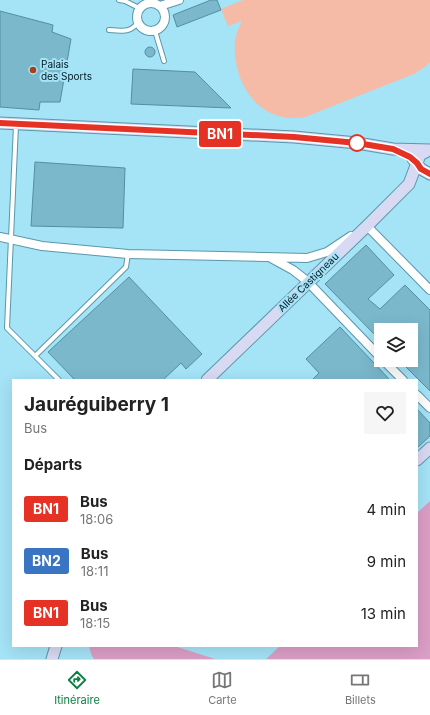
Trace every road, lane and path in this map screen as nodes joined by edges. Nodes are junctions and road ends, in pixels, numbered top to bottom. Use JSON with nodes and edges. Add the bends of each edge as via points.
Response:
{"nodes":[{"id":1,"x":119,"y":0,"type":"edge"},
{"id":2,"x":179,"y":0,"type":"edge"},
{"id":3,"x":158,"y":3,"type":"edge"},
{"id":4,"x":139,"y":8,"type":"junction"},
{"id":5,"x":138,"y":23,"type":"junction"},
{"id":6,"x":109,"y":30,"type":"dead end"},
{"id":7,"x":155,"y":31,"type":"junction"},
{"id":8,"x":164,"y":61,"type":"dead end"},
{"id":9,"x":0,"y":124,"type":"edge"},
{"id":10,"x":16,"y":124,"type":"junction"},
{"id":11,"x":393,"y":149,"type":"junction"},
{"id":12,"x":430,"y":150,"type":"edge"},
{"id":13,"x":417,"y":163,"type":"junction"},
{"id":14,"x":430,"y":176,"type":"edge"},
{"id":15,"x":409,"y":184,"type":"junction"},
{"id":16,"x":367,"y":226,"type":"junction"},
{"id":17,"x":0,"y":237,"type":"edge"},
{"id":18,"x":11,"y":240,"type":"junction"},
{"id":19,"x":128,"y":254,"type":"junction"},
{"id":20,"x":271,"y":258,"type":"junction"},
{"id":21,"x":308,"y":282,"type":"junction"},
{"id":22,"x":430,"y":290,"type":"edge"},
{"id":23,"x":374,"y":351,"type":"edge"},
{"id":24,"x":35,"y":356,"type":"junction"},
{"id":25,"x":390,"y":367,"type":"edge"},
{"id":26,"x":58,"y":379,"type":"edge"},
{"id":27,"x":208,"y":379,"type":"edge"},
{"id":28,"x":402,"y":379,"type":"edge"},
{"id":29,"x":418,"y":396,"type":"edge"},
{"id":30,"x":430,"y":408,"type":"edge"},
{"id":31,"x":430,"y":448,"type":"edge"},
{"id":32,"x":418,"y":459,"type":"edge"},
{"id":33,"x":56,"y":647,"type":"edge"},
{"id":34,"x":52,"y":659,"type":"edge"}],
"edges":[{"from":1,"to":4,"type":"lane"},
{"from":2,"to":3,"type":"street"},
{"from":3,"to":4,"type":"street","via":[[147,3]]},
{"from":3,"to":7,"type":"street","via":[[164,12],[164,21]]},
{"from":4,"to":5,"type":"street","via":[[136,17]]},
{"from":5,"to":6,"type":"lane","via":[[126,31]]},
{"from":5,"to":7,"type":"street","via":[[147,31]]},
{"from":7,"to":8,"type":"lane"},
{"from":9,"to":10,"type":"street"},
{"from":10,"to":11,"type":"street","via":[[294,137]]},
{"from":10,"to":18,"type":"lane"},
{"from":11,"to":12,"type":"street"},
{"from":11,"to":13,"type":"street"},
{"from":12,"to":13,"type":"street","via":[[420,155]]},
{"from":13,"to":14,"type":"street"},
{"from":13,"to":15,"type":"street"},
{"from":14,"to":15,"type":"street"},
{"from":15,"to":16,"type":"street","name":"Allée Castigneau"},
{"from":16,"to":20,"type":"street","via":[[328,252],[307,258]]},
{"from":16,"to":21,"type":"street","name":"Allée Castigneau"},
{"from":16,"to":22,"type":"street"},
{"from":17,"to":18,"type":"street"},
{"from":18,"to":19,"type":"street","via":[[42,246]]},
{"from":18,"to":24,"type":"lane","via":[[7,328]]},
{"from":19,"to":20,"type":"street"},
{"from":19,"to":24,"type":"lane","via":[[126,266]]},
{"from":20,"to":21,"type":"street"},
{"from":21,"to":23,"type":"street"},
{"from":21,"to":27,"type":"street","name":"Allée Castigneau"},
{"from":24,"to":26,"type":"lane"},
{"from":25,"to":28,"type":"street"},
{"from":29,"to":30,"type":"street"},
{"from":31,"to":32,"type":"street"},
{"from":33,"to":34,"type":"street"}]}
